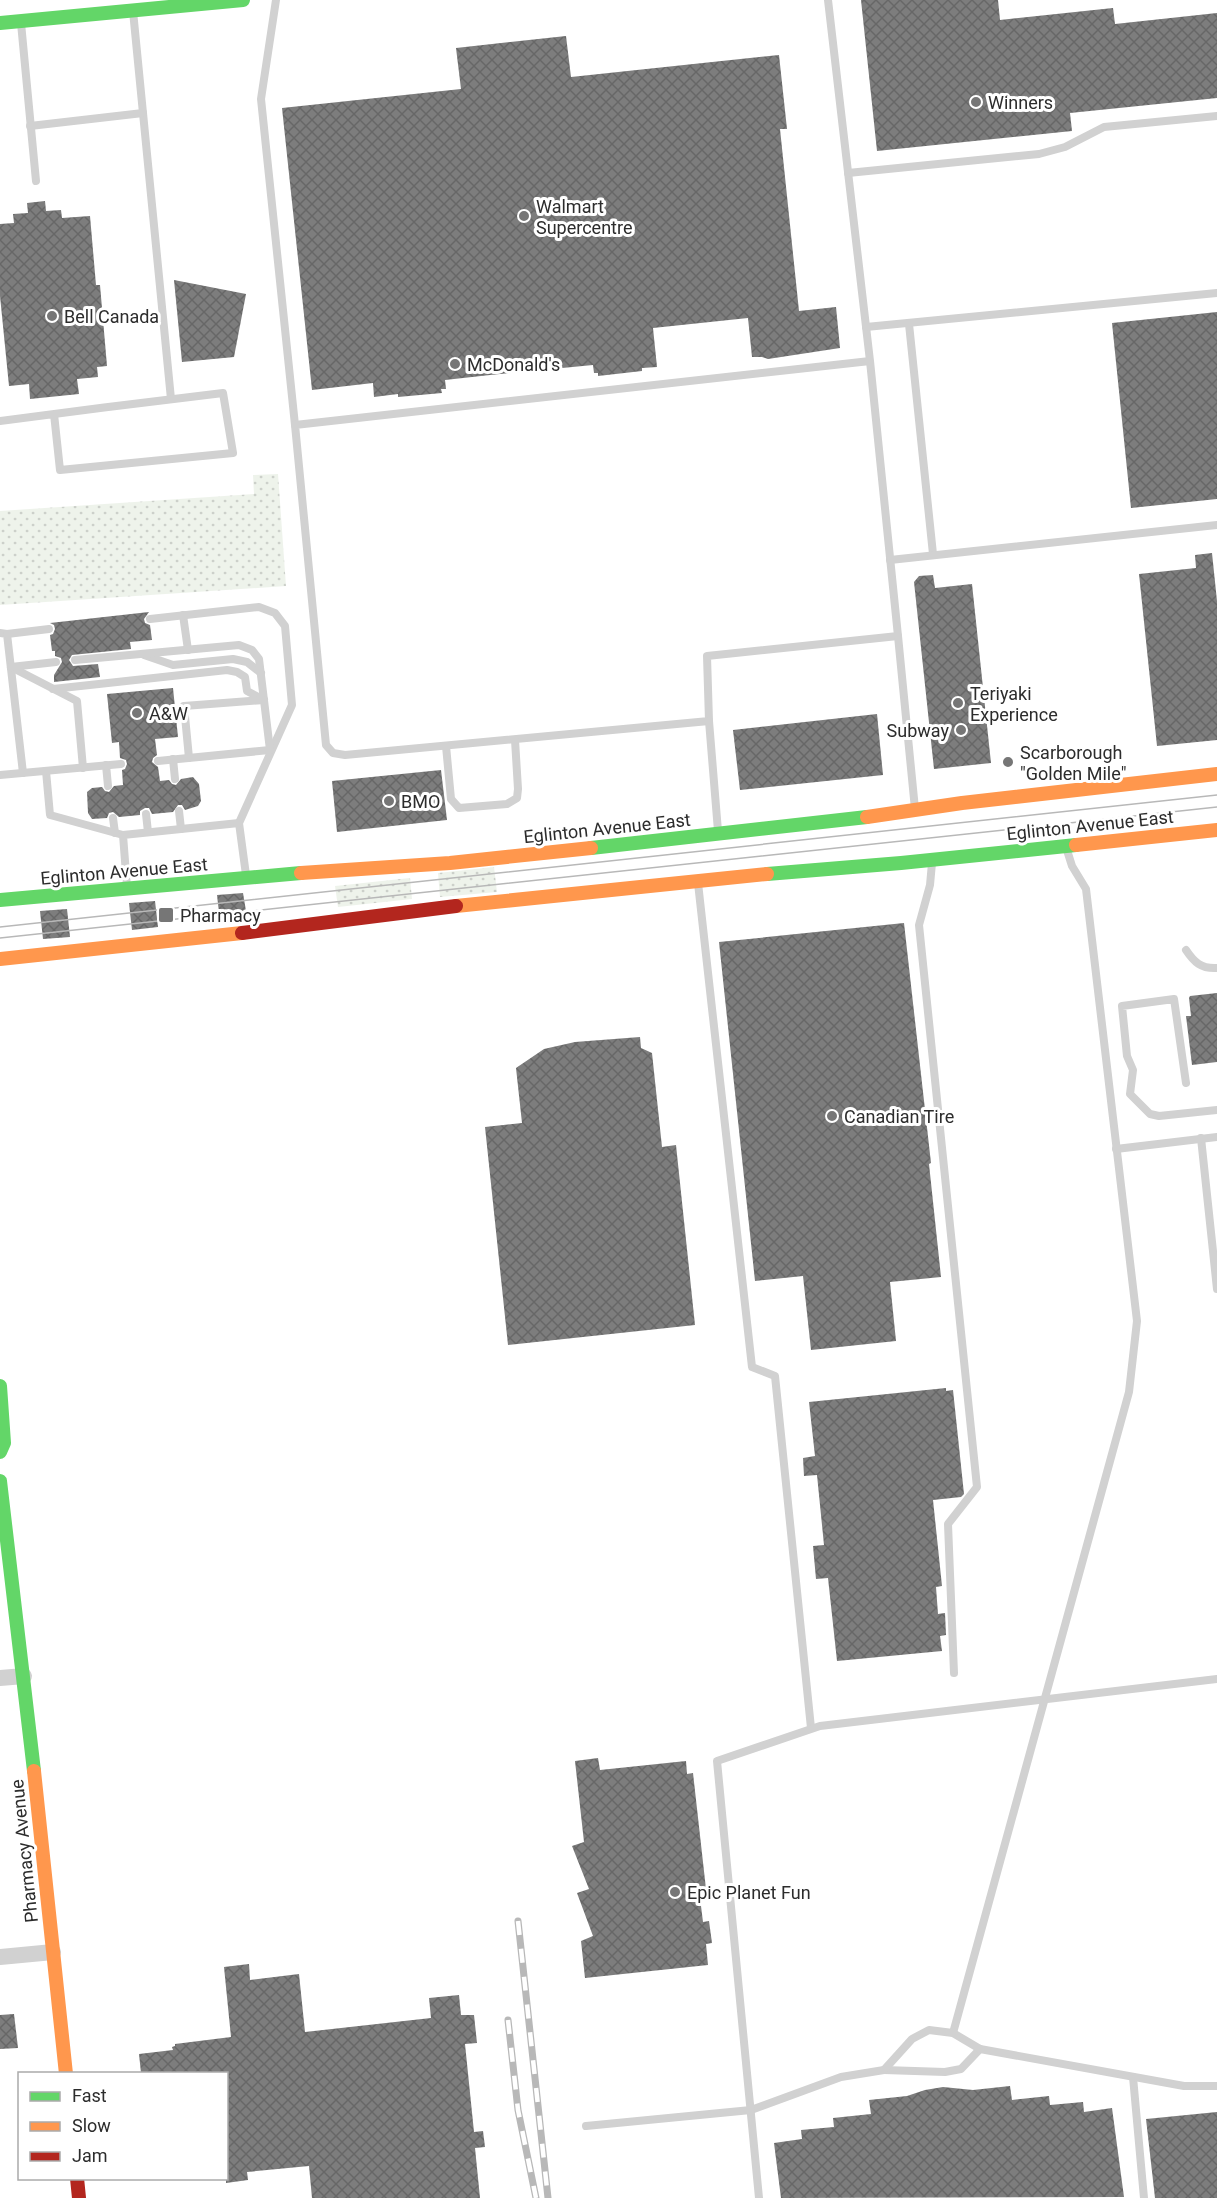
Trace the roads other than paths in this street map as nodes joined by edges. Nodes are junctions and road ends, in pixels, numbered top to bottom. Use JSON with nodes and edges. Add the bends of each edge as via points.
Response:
{"nodes":[{"id":1,"x":243,"y":0,"type":"edge"},
{"id":2,"x":276,"y":0,"type":"edge"},
{"id":3,"x":828,"y":0,"type":"edge"},
{"id":4,"x":133,"y":10,"type":"junction"},
{"id":5,"x":21,"y":21,"type":"junction"},
{"id":6,"x":0,"y":23,"type":"edge"},
{"id":7,"x":143,"y":113,"type":"junction"},
{"id":8,"x":1217,"y":116,"type":"edge"},
{"id":9,"x":30,"y":126,"type":"junction"},
{"id":10,"x":848,"y":173,"type":"junction"},
{"id":11,"x":36,"y":180,"type":"dead end"},
{"id":12,"x":1217,"y":293,"type":"edge"},
{"id":13,"x":909,"y":324,"type":"junction"},
{"id":14,"x":866,"y":327,"type":"junction"},
{"id":15,"x":870,"y":361,"type":"junction"},
{"id":16,"x":171,"y":399,"type":"junction"},
{"id":17,"x":54,"y":414,"type":"junction"},
{"id":18,"x":0,"y":421,"type":"edge"},
{"id":19,"x":295,"y":425,"type":"junction"},
{"id":20,"x":1217,"y":525,"type":"edge"},
{"id":21,"x":933,"y":554,"type":"junction"},
{"id":22,"x":890,"y":560,"type":"junction"},
{"id":23,"x":183,"y":615,"type":"junction"},
{"id":24,"x":150,"y":619,"type":"dead end"},
{"id":25,"x":49,"y":630,"type":"dead end"},
{"id":26,"x":4,"y":634,"type":"edge"},
{"id":27,"x":898,"y":636,"type":"junction"},
{"id":28,"x":188,"y":650,"type":"junction"},
{"id":29,"x":142,"y":654,"type":"junction"},
{"id":30,"x":75,"y":660,"type":"dead end"},
{"id":31,"x":56,"y":662,"type":"dead end"},
{"id":32,"x":11,"y":667,"type":"junction"},
{"id":33,"x":261,"y":672,"type":"junction"},
{"id":34,"x":53,"y":689,"type":"junction"},
{"id":35,"x":264,"y":700,"type":"junction"},
{"id":36,"x":709,"y":721,"type":"junction"},
{"id":37,"x":515,"y":740,"type":"junction"},
{"id":38,"x":446,"y":746,"type":"junction"},
{"id":39,"x":270,"y":750,"type":"junction"},
{"id":40,"x":189,"y":758,"type":"junction"},
{"id":41,"x":173,"y":759,"type":"junction"},
{"id":42,"x":158,"y":761,"type":"dead end"},
{"id":43,"x":121,"y":764,"type":"dead end"},
{"id":44,"x":105,"y":765,"type":"junction"},
{"id":45,"x":83,"y":768,"type":"junction"},
{"id":46,"x":46,"y":771,"type":"junction"},
{"id":47,"x":22,"y":773,"type":"junction"},
{"id":48,"x":1217,"y":774,"type":"edge"},
{"id":49,"x":0,"y":775,"type":"edge"},
{"id":50,"x":175,"y":779,"type":"dead end"},
{"id":51,"x":108,"y":786,"type":"dead end"},
{"id":52,"x":915,"y":809,"type":"junction"},
{"id":53,"x":179,"y":811,"type":"dead end"},
{"id":54,"x":146,"y":814,"type":"dead end"},
{"id":55,"x":113,"y":818,"type":"dead end"},
{"id":56,"x":239,"y":823,"type":"junction"},
{"id":57,"x":181,"y":829,"type":"junction"},
{"id":58,"x":1217,"y":830,"type":"edge"},
{"id":59,"x":148,"y":832,"type":"junction"},
{"id":60,"x":119,"y":834,"type":"junction"},
{"id":61,"x":718,"y":834,"type":"junction"},
{"id":62,"x":1066,"y":846,"type":"junction"},
{"id":63,"x":932,"y":860,"type":"junction"},
{"id":64,"x":246,"y":878,"type":"junction"},
{"id":65,"x":697,"y":880,"type":"junction"},
{"id":66,"x":127,"y":888,"type":"junction"},
{"id":67,"x":0,"y":900,"type":"edge"},
{"id":68,"x":1186,"y":950,"type":"dead end"},
{"id":69,"x":0,"y":959,"type":"edge"},
{"id":70,"x":1217,"y":968,"type":"edge"},
{"id":71,"x":1186,"y":1083,"type":"dead end"},
{"id":72,"x":1217,"y":1110,"type":"edge"},
{"id":73,"x":1217,"y":1137,"type":"edge"},
{"id":74,"x":1201,"y":1138,"type":"junction"},
{"id":75,"x":1116,"y":1149,"type":"junction"},
{"id":76,"x":1217,"y":1289,"type":"edge"},
{"id":77,"x":0,"y":1386,"type":"edge"},
{"id":78,"x":1,"y":1423,"type":"edge"},
{"id":79,"x":1,"y":1446,"type":"edge"},
{"id":80,"x":0,"y":1481,"type":"edge"},
{"id":81,"x":954,"y":1673,"type":"dead end"},
{"id":82,"x":24,"y":1676,"type":"junction"},
{"id":83,"x":0,"y":1678,"type":"edge"},
{"id":84,"x":1217,"y":1679,"type":"edge"},
{"id":85,"x":1044,"y":1699,"type":"junction"},
{"id":86,"x":811,"y":1728,"type":"junction"},
{"id":87,"x":53,"y":1952,"type":"junction"},
{"id":88,"x":0,"y":1957,"type":"edge"},
{"id":89,"x":953,"y":2033,"type":"junction"},
{"id":90,"x":980,"y":2049,"type":"junction"},
{"id":91,"x":885,"y":2070,"type":"junction"},
{"id":92,"x":66,"y":2072,"type":"edge"},
{"id":93,"x":1133,"y":2077,"type":"junction"},
{"id":94,"x":1217,"y":2086,"type":"edge"},
{"id":95,"x":750,"y":2110,"type":"junction"},
{"id":96,"x":586,"y":2127,"type":"dead end"},
{"id":97,"x":77,"y":2180,"type":"edge"},
{"id":98,"x":79,"y":2198,"type":"edge"},
{"id":99,"x":759,"y":2198,"type":"edge"},
{"id":100,"x":1144,"y":2198,"type":"edge"}],
"edges":[{"from":1,"to":4,"type":"main road"},
{"from":2,"to":19,"type":"lane","via":[[261,99]]},
{"from":3,"to":10,"type":"lane"},
{"from":4,"to":5,"type":"main road"},
{"from":4,"to":7,"type":"lane"},
{"from":5,"to":6,"type":"main road"},
{"from":5,"to":9,"type":"lane"},
{"from":7,"to":9,"type":"lane"},
{"from":7,"to":16,"type":"lane"},
{"from":8,"to":10,"type":"lane","via":[[1104,127],[1065,147],[1039,153]]},
{"from":9,"to":11,"type":"lane"},
{"from":10,"to":14,"type":"lane"},
{"from":12,"to":13,"type":"lane"},
{"from":13,"to":14,"type":"lane"},
{"from":13,"to":21,"type":"lane"},
{"from":14,"to":15,"type":"lane"},
{"from":15,"to":19,"type":"lane"},
{"from":15,"to":22,"type":"lane"},
{"from":16,"to":17,"type":"lane"},
{"from":16,"to":17,"type":"lane","via":[[224,393],[233,453],[60,470]]},
{"from":17,"to":18,"type":"lane"},
{"from":19,"to":38,"type":"lane","via":[[326,745],[333,753],[345,755]]},
{"from":20,"to":21,"type":"lane"},
{"from":21,"to":22,"type":"lane"},
{"from":22,"to":27,"type":"lane"},
{"from":23,"to":24,"type":"lane"},
{"from":23,"to":28,"type":"lane"},
{"from":23,"to":39,"type":"lane","via":[[259,607],[275,613],[285,626],[292,705]]},
{"from":25,"to":26,"type":"lane"},
{"from":26,"to":32,"type":"lane"},
{"from":27,"to":36,"type":"lane","via":[[707,656]]},
{"from":27,"to":52,"type":"lane"},
{"from":28,"to":29,"type":"lane"},
{"from":28,"to":33,"type":"lane","via":[[240,645],[256,654]]},
{"from":29,"to":30,"type":"lane"},
{"from":29,"to":33,"type":"lane","via":[[173,665],[233,659],[247,662]]},
{"from":31,"to":32,"type":"lane"},
{"from":32,"to":34,"type":"lane"},
{"from":32,"to":47,"type":"lane"},
{"from":33,"to":35,"type":"lane"},
{"from":34,"to":35,"type":"lane","via":[[227,670],[245,677],[247,691]]},
{"from":34,"to":45,"type":"lane","via":[[77,701]]},
{"from":35,"to":39,"type":"lane"},
{"from":35,"to":40,"type":"lane","via":[[184,706]]},
{"from":36,"to":37,"type":"lane"},
{"from":36,"to":61,"type":"lane"},
{"from":37,"to":38,"type":"lane"},
{"from":37,"to":38,"type":"lane","via":[[517,798],[507,804],[459,808],[451,799]]},
{"from":39,"to":40,"type":"lane"},
{"from":39,"to":56,"type":"lane"},
{"from":40,"to":41,"type":"lane"},
{"from":41,"to":42,"type":"lane"},
{"from":41,"to":50,"type":"lane"},
{"from":43,"to":44,"type":"lane"},
{"from":44,"to":45,"type":"lane"},
{"from":44,"to":51,"type":"lane"},
{"from":45,"to":46,"type":"lane"},
{"from":46,"to":47,"type":"lane"},
{"from":46,"to":60,"type":"lane","via":[[50,816]]},
{"from":47,"to":49,"type":"lane"},
{"from":48,"to":52,"type":"main road","name":"Eglinton Avenue East"},
{"from":52,"to":61,"type":"main road","name":"Eglinton Avenue East"},
{"from":53,"to":57,"type":"lane"},
{"from":54,"to":59,"type":"lane"},
{"from":55,"to":60,"type":"lane"},
{"from":56,"to":57,"type":"lane"},
{"from":56,"to":64,"type":"lane"},
{"from":57,"to":59,"type":"lane"},
{"from":58,"to":62,"type":"main road","name":"Eglinton Avenue East"},
{"from":59,"to":60,"type":"lane"},
{"from":60,"to":66,"type":"lane"},
{"from":61,"to":64,"type":"main road","name":"Eglinton Avenue East","via":[[425,866]]},
{"from":62,"to":63,"type":"main road","name":"Eglinton Avenue East"},
{"from":62,"to":75,"type":"lane","via":[[1086,890]]},
{"from":63,"to":65,"type":"main road","name":"Eglinton Avenue East"},
{"from":63,"to":81,"type":"lane","via":[[919,925],[977,1487],[948,1524]]},
{"from":64,"to":66,"type":"main road","name":"Eglinton Avenue East"},
{"from":65,"to":69,"type":"main road","name":"Eglinton Avenue East"},
{"from":65,"to":86,"type":"lane","via":[[752,1367],[775,1376]]},
{"from":66,"to":67,"type":"main road","name":"Eglinton Avenue East"},
{"from":68,"to":70,"type":"lane","via":[[1195,963]]},
{"from":71,"to":72,"type":"lane","via":[[1174,999],[1122,1006],[1127,1056],[1133,1070],[1130,1094],[1150,1114],[1160,1116]]},
{"from":73,"to":74,"type":"lane"},
{"from":74,"to":75,"type":"lane"},
{"from":74,"to":76,"type":"lane"},
{"from":75,"to":85,"type":"lane","via":[[1137,1321],[1129,1392]]},
{"from":77,"to":78,"type":"main road"},
{"from":78,"to":79,"type":"main road"},
{"from":80,"to":82,"type":"main road","name":"Pharmacy Avenue"},
{"from":82,"to":83,"type":"street"},
{"from":82,"to":87,"type":"main road","name":"Pharmacy Avenue"},
{"from":84,"to":85,"type":"lane"},
{"from":85,"to":86,"type":"lane"},
{"from":85,"to":89,"type":"lane"},
{"from":86,"to":95,"type":"lane","via":[[717,1761]]},
{"from":87,"to":88,"type":"street"},
{"from":87,"to":92,"type":"main road","name":"Pharmacy Avenue"},
{"from":89,"to":90,"type":"lane"},
{"from":89,"to":91,"type":"lane","via":[[929,2030],[912,2040]]},
{"from":90,"to":91,"type":"lane","via":[[961,2069]]},
{"from":90,"to":93,"type":"lane"},
{"from":91,"to":95,"type":"lane","via":[[841,2077]]},
{"from":93,"to":94,"type":"lane","via":[[1184,2086]]},
{"from":93,"to":100,"type":"lane"},
{"from":95,"to":96,"type":"lane"},
{"from":95,"to":99,"type":"lane"},
{"from":97,"to":98,"type":"main road"}]}
